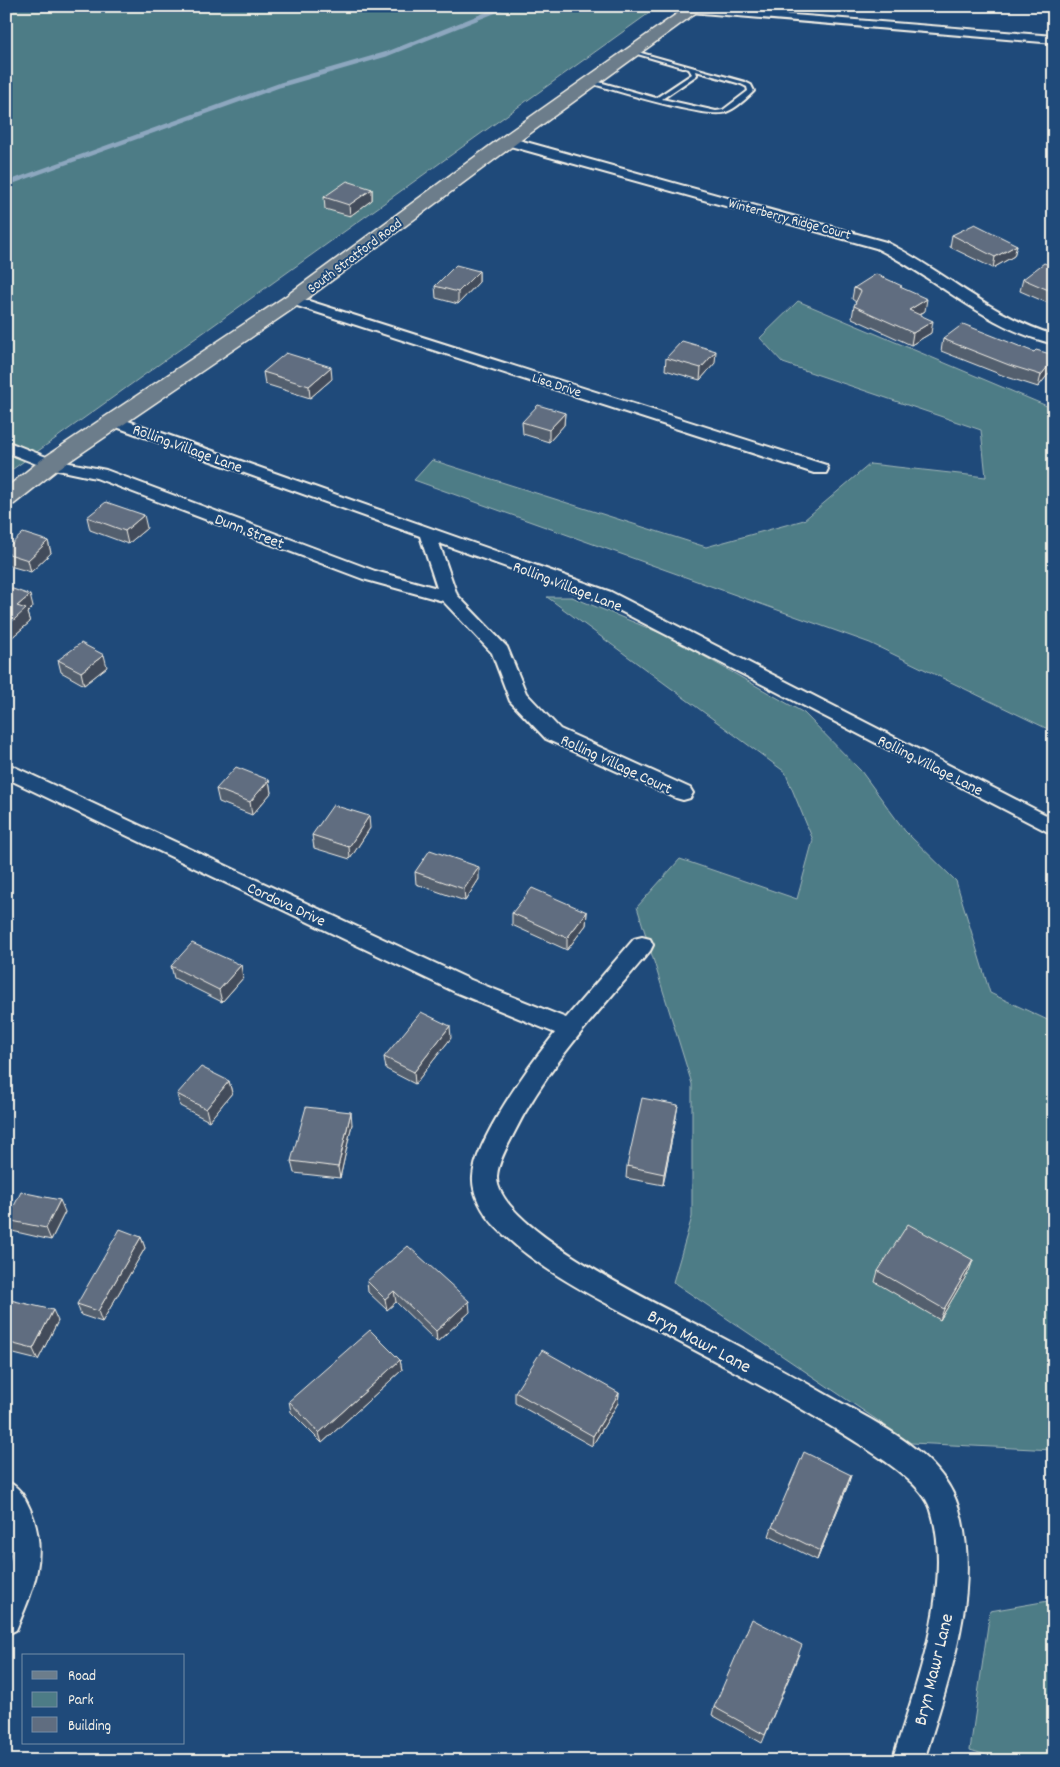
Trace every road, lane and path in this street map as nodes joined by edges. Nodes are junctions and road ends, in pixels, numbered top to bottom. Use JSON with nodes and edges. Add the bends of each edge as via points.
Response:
{"nodes":[{"id":1,"x":696,"y":8,"type":"edge"},
{"id":2,"x":1054,"y":40,"type":"edge"},
{"id":3,"x":636,"y":52,"type":"junction"},
{"id":4,"x":691,"y":68,"type":"junction"},
{"id":5,"x":592,"y":82,"type":"junction"},
{"id":6,"x":657,"y":100,"type":"junction"},
{"id":7,"x":508,"y":141,"type":"junction"},
{"id":8,"x":294,"y":300,"type":"junction"},
{"id":9,"x":1054,"y":340,"type":"edge"},
{"id":10,"x":114,"y":421,"type":"junction"},
{"id":11,"x":6,"y":446,"type":"edge"},
{"id":12,"x":50,"y":464,"type":"junction"},
{"id":13,"x":820,"y":469,"type":"dead end"},
{"id":14,"x":6,"y":499,"type":"edge"},
{"id":15,"x":427,"y":532,"type":"junction"},
{"id":16,"x":449,"y":597,"type":"junction"},
{"id":17,"x":6,"y":770,"type":"edge"},
{"id":18,"x":683,"y":793,"type":"dead end"},
{"id":19,"x":1054,"y":828,"type":"edge"},
{"id":20,"x":642,"y":945,"type":"dead end"},
{"id":21,"x":571,"y":1030,"type":"junction"},
{"id":22,"x":6,"y":1495,"type":"edge"},
{"id":23,"x":6,"y":1620,"type":"edge"},
{"id":24,"x":908,"y":1761,"type":"edge"}],
"edges":[{"from":1,"to":2,"type":"street"},
{"from":1,"to":3,"type":"main road","name":"South Stratford Road"},
{"from":3,"to":4,"type":"lane"},
{"from":3,"to":5,"type":"main road","name":"South Stratford Road"},
{"from":4,"to":6,"type":"lane","via":[[695,74]]},
{"from":4,"to":6,"type":"lane","via":[[743,83],[751,91],[725,111],[716,113]]},
{"from":5,"to":6,"type":"lane"},
{"from":5,"to":7,"type":"main road","name":"South Stratford Road"},
{"from":7,"to":8,"type":"main road","name":"South Stratford Road"},
{"from":7,"to":9,"type":"street","name":"Winterberry Ridge Court","via":[[881,245],[926,270],[995,316]]},
{"from":8,"to":10,"type":"main road","name":"South Stratford Road"},
{"from":8,"to":13,"type":"street","name":"Lisa Drive"},
{"from":10,"to":12,"type":"main road","name":"South Stratford Road"},
{"from":10,"to":15,"type":"street","name":"Rolling Village Lane"},
{"from":11,"to":12,"type":"street","name":"Dunn Street"},
{"from":12,"to":14,"type":"main road","name":"South Stratford Road"},
{"from":12,"to":16,"type":"street","name":"Dunn Street","via":[[100,474],[369,575]]},
{"from":15,"to":16,"type":"street","name":"Rolling Village Court"},
{"from":15,"to":19,"type":"street","name":"Rolling Village Lane","via":[[605,596]]},
{"from":16,"to":18,"type":"street","name":"Rolling Village Court","via":[[500,651],[517,696],[553,734]]},
{"from":17,"to":21,"type":"street","name":"Cordova Drive","via":[[463,986]]},
{"from":20,"to":21,"type":"street","name":"Bryn Mawr Lane"},
{"from":21,"to":24,"type":"street","name":"Bryn Mawr Lane","via":[[526,1091],[502,1131],[487,1166],[485,1188],[495,1208],[546,1252],[606,1290],[804,1395],[887,1446],[928,1480],[938,1493],[945,1506],[951,1535],[952,1566],[947,1615]]},
{"from":22,"to":23,"type":"street","via":[[23,1528],[27,1558],[20,1590]]}]}
